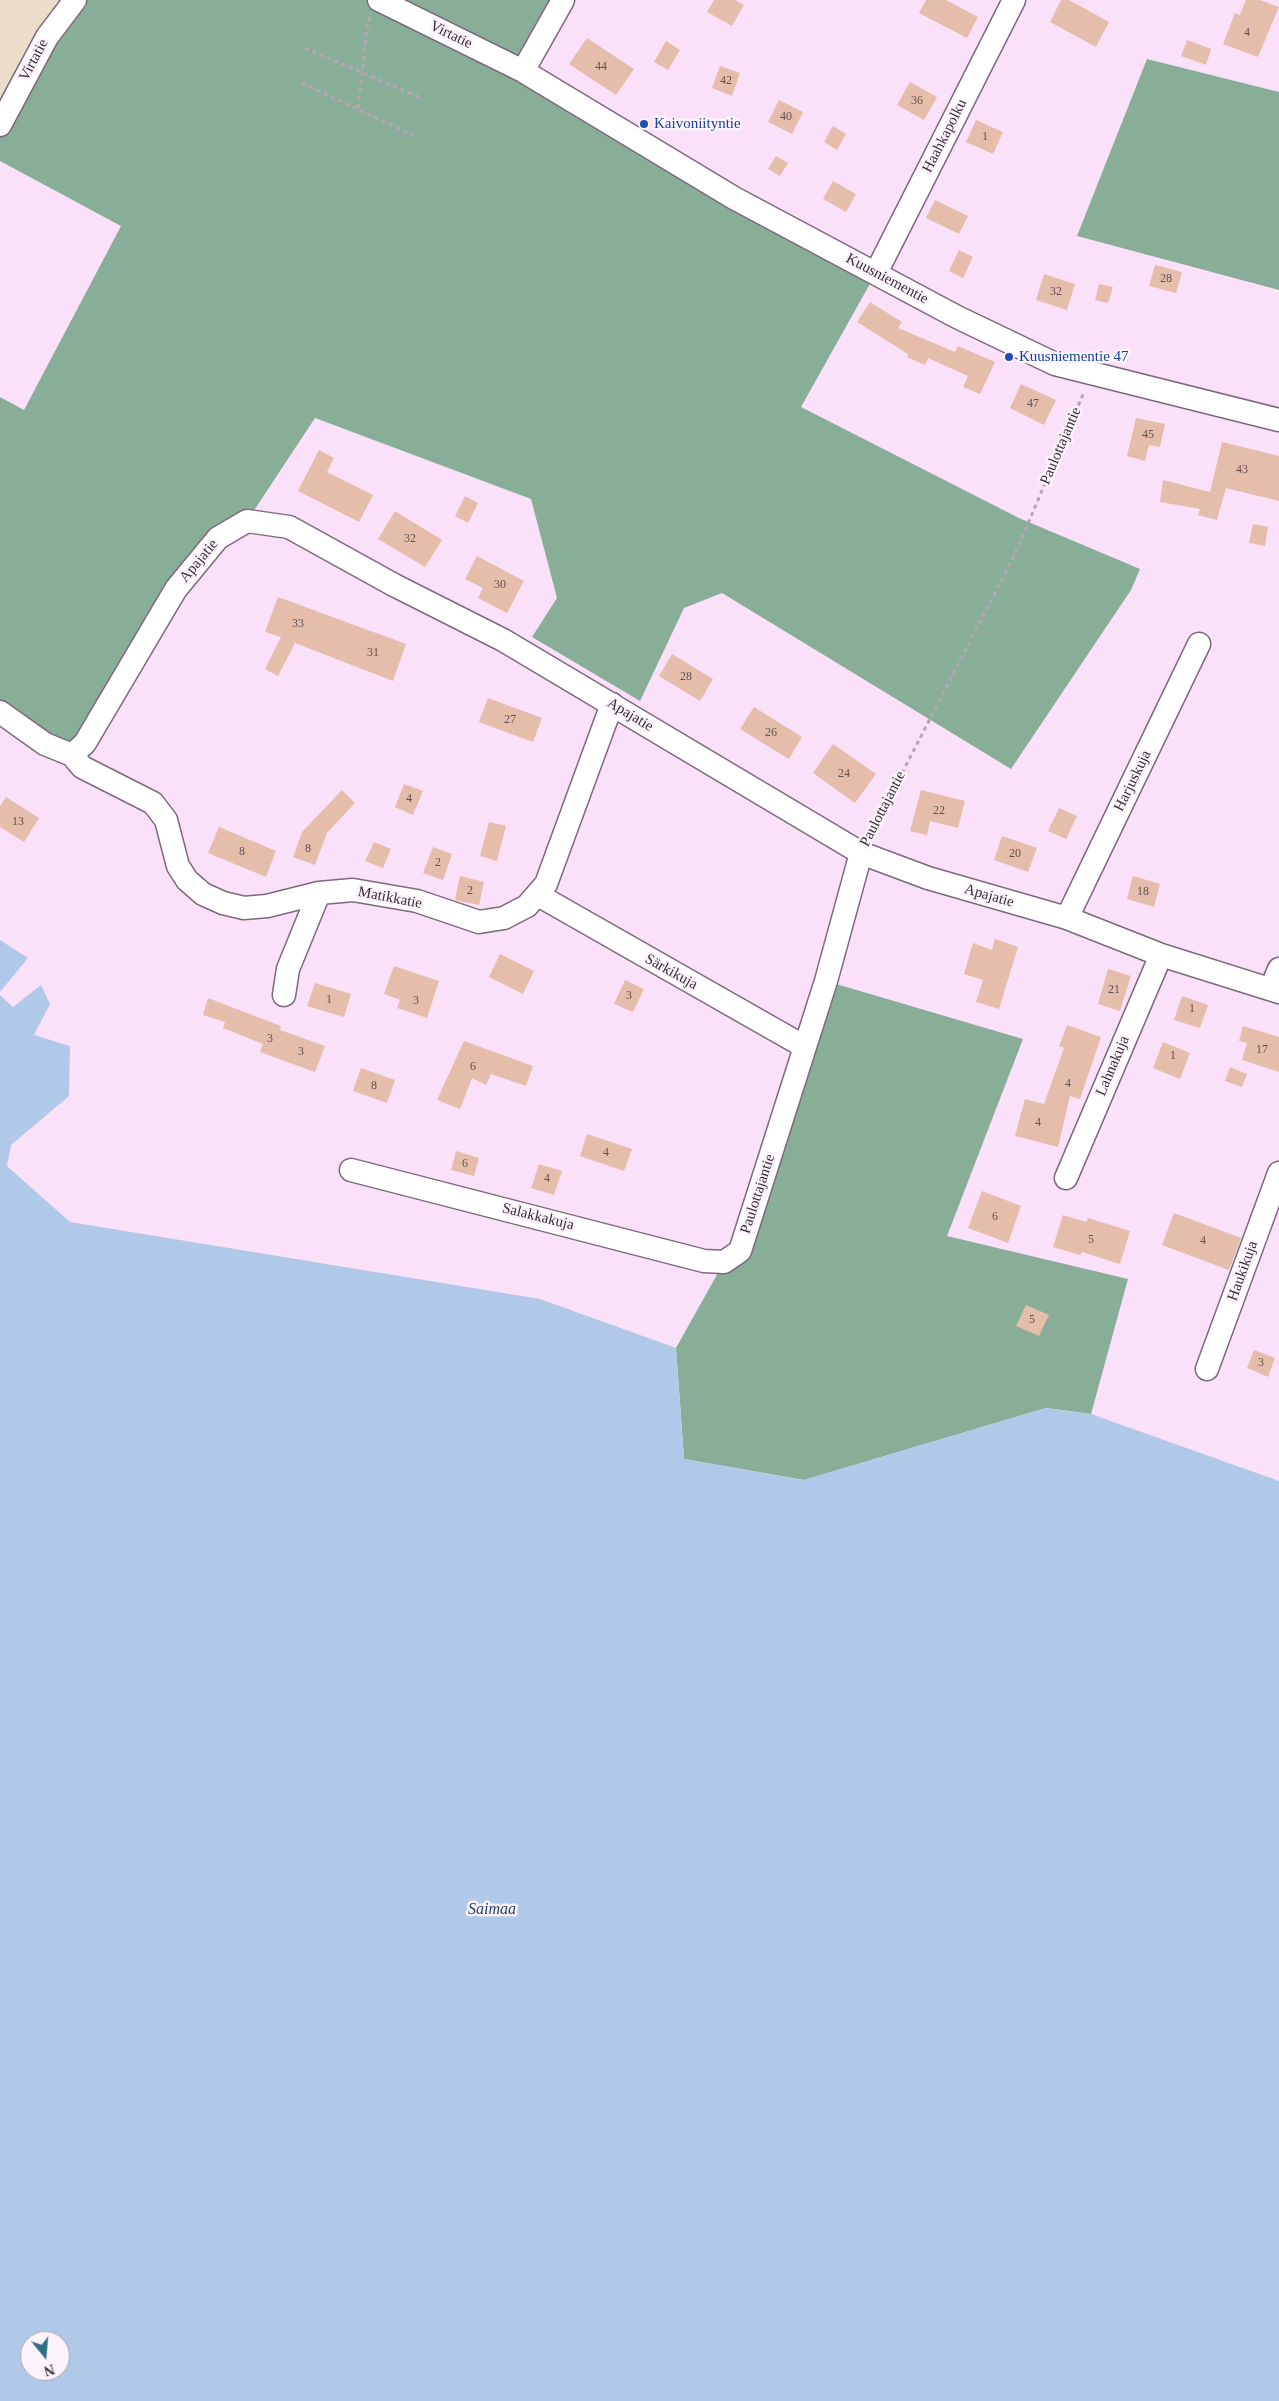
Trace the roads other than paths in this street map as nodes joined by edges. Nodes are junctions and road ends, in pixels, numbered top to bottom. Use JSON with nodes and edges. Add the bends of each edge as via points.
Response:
{"nodes":[{"id":1,"x":75,"y":0,"type":"edge"},
{"id":2,"x":563,"y":0,"type":"edge"},
{"id":3,"x":1014,"y":0,"type":"edge"},
{"id":4,"x":375,"y":7,"type":"edge"},
{"id":5,"x":523,"y":71,"type":"junction"},
{"id":6,"x":0,"y":125,"type":"edge"},
{"id":7,"x":876,"y":273,"type":"junction"},
{"id":8,"x":1279,"y":420,"type":"edge"},
{"id":9,"x":1199,"y":644,"type":"dead end"},
{"id":10,"x":612,"y":704,"type":"junction"},
{"id":11,"x":0,"y":712,"type":"edge"},
{"id":12,"x":79,"y":749,"type":"junction"},
{"id":13,"x":861,"y":853,"type":"junction"},
{"id":14,"x":320,"y":893,"type":"junction"},
{"id":15,"x":538,"y":895,"type":"junction"},
{"id":16,"x":1067,"y":918,"type":"junction"},
{"id":17,"x":1161,"y":955,"type":"junction"},
{"id":18,"x":1279,"y":969,"type":"edge"},
{"id":19,"x":1275,"y":991,"type":"edge"},
{"id":20,"x":284,"y":995,"type":"dead end"},
{"id":21,"x":805,"y":1047,"type":"junction"},
{"id":22,"x":352,"y":1170,"type":"dead end"},
{"id":23,"x":1279,"y":1173,"type":"edge"},
{"id":24,"x":1066,"y":1178,"type":"dead end"},
{"id":25,"x":724,"y":1262,"type":"joint"},
{"id":26,"x":1207,"y":1369,"type":"dead end"}],
"edges":[{"from":1,"to":6,"type":"street","name":"Virtatie","via":[[46,37]]},
{"from":2,"to":5,"type":"street"},
{"from":3,"to":7,"type":"street","name":"Haahkapolku"},
{"from":4,"to":5,"type":"street","name":"Virtatie"},
{"from":5,"to":7,"type":"street","name":"Kuusniementie","via":[[734,198]]},
{"from":7,"to":8,"type":"street","name":"Kuusniementie","via":[[956,317],[1055,364]]},
{"from":9,"to":16,"type":"street","name":"Harjuskuja"},
{"from":10,"to":12,"type":"street","name":"Apajatie","via":[[503,640],[289,527],[246,521],[218,538],[176,589]]},
{"from":10,"to":13,"type":"street","name":"Apajatie"},
{"from":10,"to":15,"type":"street","name":"Matikkatie","via":[[549,876]]},
{"from":11,"to":12,"type":"street","name":"Matikkatie","via":[[45,744]]},
{"from":12,"to":14,"type":"street","name":"Matikkatie","via":[[82,766],[153,803],[166,820],[178,866],[187,880],[203,894],[244,908],[276,905]]},
{"from":13,"to":16,"type":"street","name":"Apajatie","via":[[928,878]]},
{"from":13,"to":21,"type":"street","name":"Paulottajantie"},
{"from":14,"to":15,"type":"street","name":"Matikkatie","via":[[353,890],[384,894],[417,901],[479,922],[504,918]]},
{"from":14,"to":20,"type":"street","via":[[288,969]]},
{"from":15,"to":21,"type":"street","name":"Särkikuja"},
{"from":16,"to":17,"type":"street","name":"Apajatie"},
{"from":17,"to":19,"type":"street","name":"Apajatie"},
{"from":17,"to":24,"type":"street","name":"Lahnakuja"},
{"from":18,"to":19,"type":"street"},
{"from":21,"to":25,"type":"street","name":"Paulottajantie","via":[[740,1251]]},
{"from":22,"to":25,"type":"street","name":"Salakkakuja","via":[[704,1261]]},
{"from":23,"to":26,"type":"street","name":"Haukikuja"}]}
